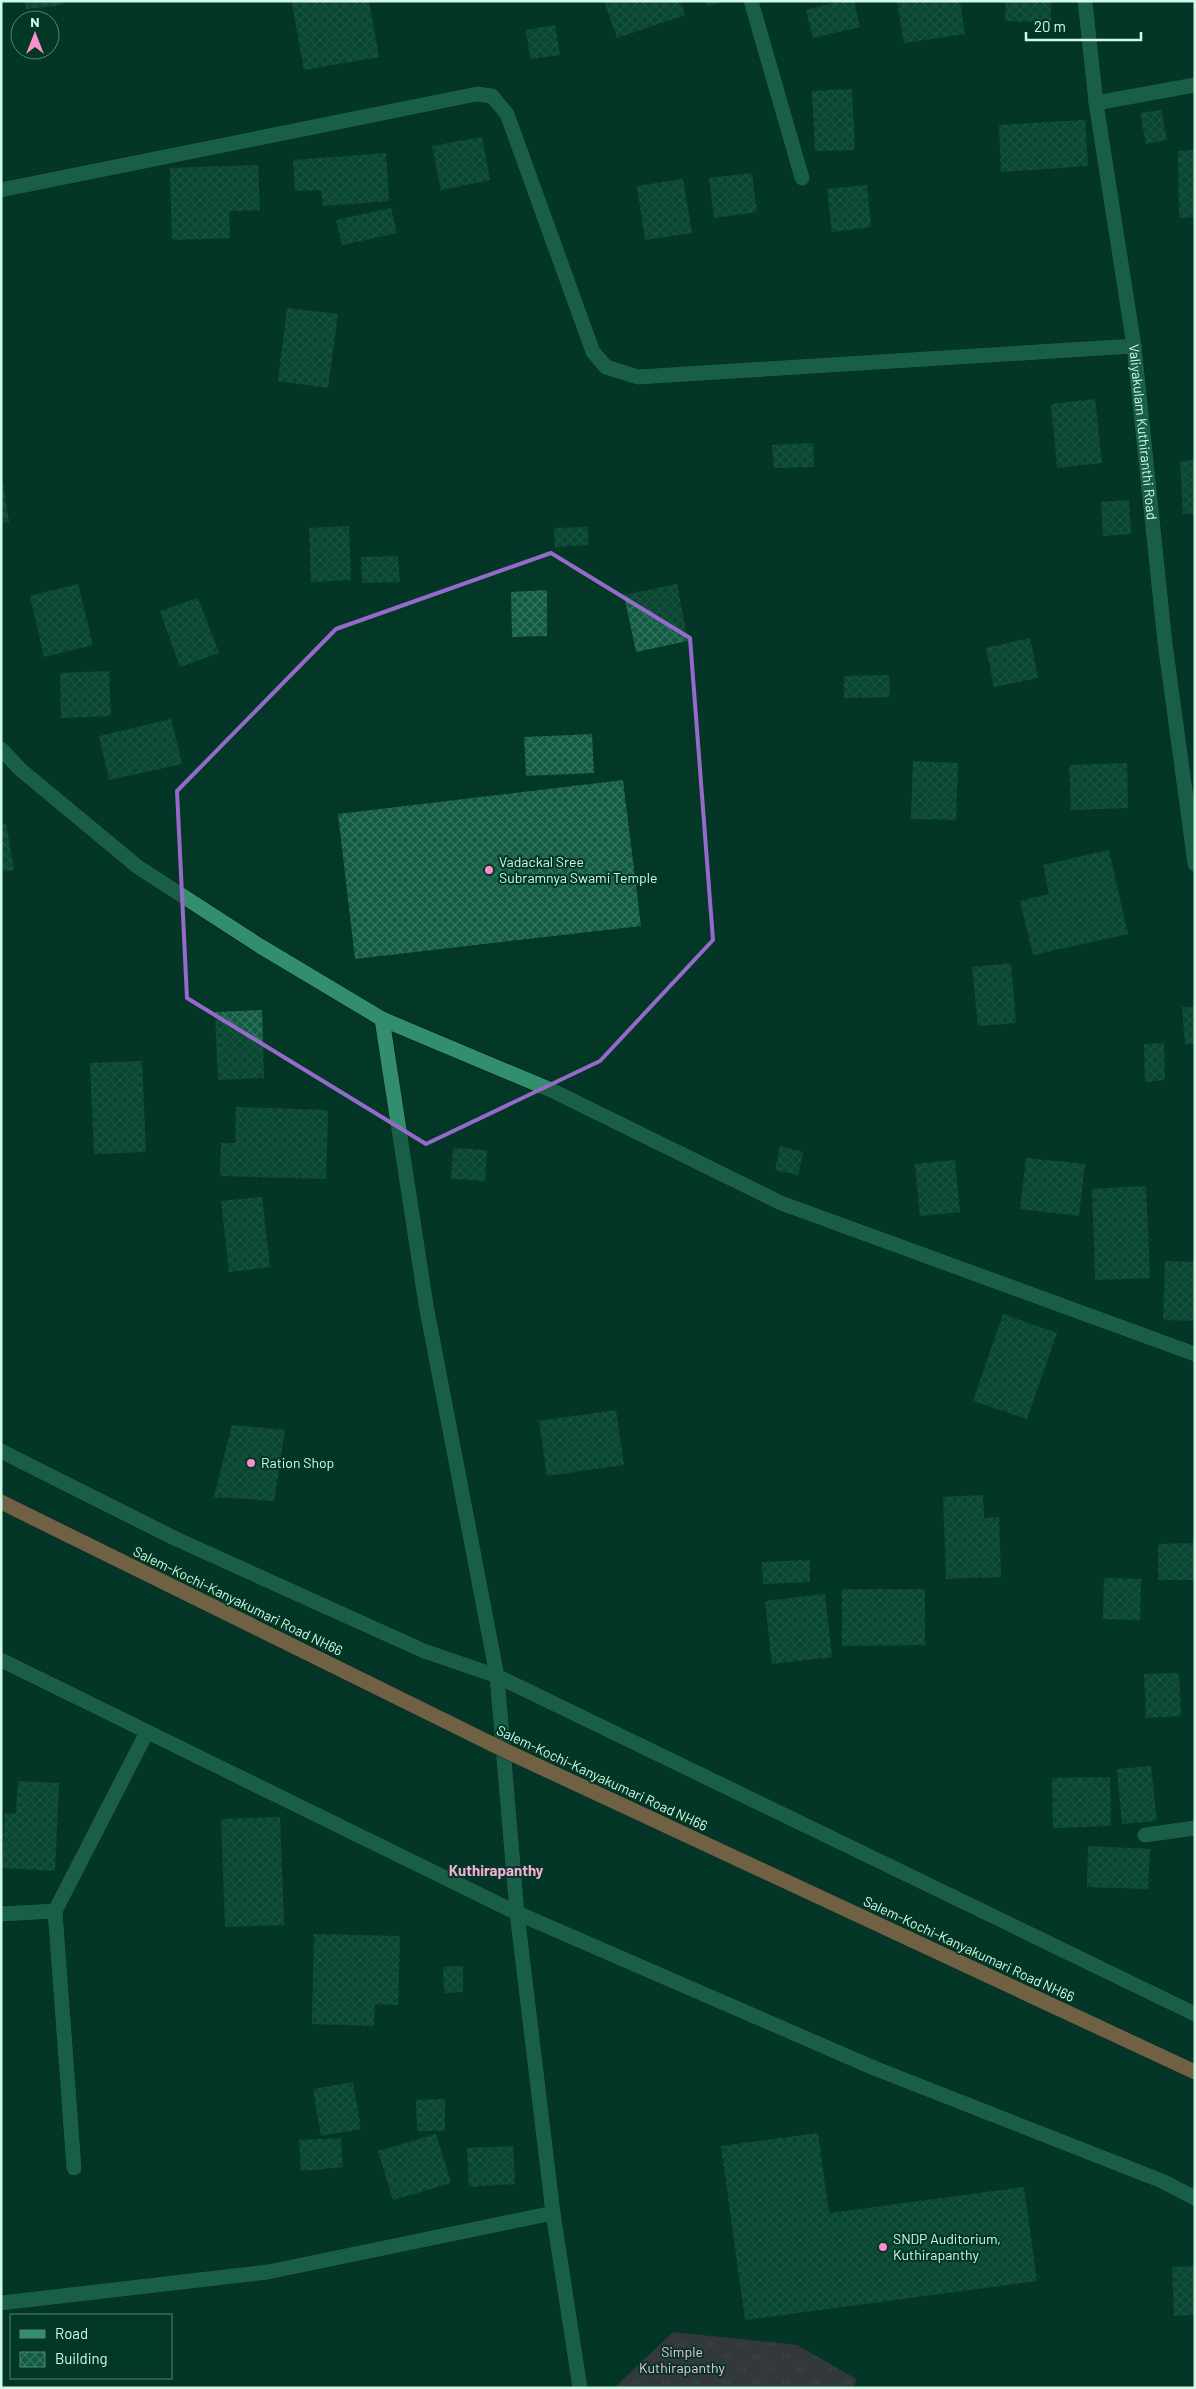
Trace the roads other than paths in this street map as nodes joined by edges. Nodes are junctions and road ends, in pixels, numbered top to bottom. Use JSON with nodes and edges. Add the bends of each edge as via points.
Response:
{"nodes":[{"id":1,"x":751,"y":1,"type":"edge"},
{"id":2,"x":1086,"y":1,"type":"edge"},
{"id":3,"x":1195,"y":85,"type":"edge"},
{"id":4,"x":1096,"y":102,"type":"junction"},
{"id":5,"x":802,"y":178,"type":"dead end"},
{"id":6,"x":1,"y":190,"type":"edge"},
{"id":7,"x":1134,"y":346,"type":"junction"},
{"id":8,"x":1,"y":749,"type":"edge"},
{"id":9,"x":1195,"y":864,"type":"edge"},
{"id":10,"x":382,"y":1019,"type":"junction"},
{"id":11,"x":1195,"y":1354,"type":"edge"},
{"id":12,"x":1,"y":1450,"type":"edge"},
{"id":13,"x":1,"y":1502,"type":"edge"},
{"id":14,"x":1,"y":1660,"type":"edge"},
{"id":15,"x":497,"y":1676,"type":"junction"},
{"id":16,"x":147,"y":1732,"type":"junction"},
{"id":17,"x":1195,"y":1828,"type":"edge"},
{"id":18,"x":1144,"y":1835,"type":"dead end"},
{"id":19,"x":55,"y":1911,"type":"junction"},
{"id":20,"x":517,"y":1913,"type":"junction"},
{"id":21,"x":1,"y":1914,"type":"edge"},
{"id":22,"x":1195,"y":2014,"type":"edge"},
{"id":23,"x":1195,"y":2072,"type":"edge"},
{"id":24,"x":74,"y":2168,"type":"dead end"},
{"id":25,"x":1195,"y":2198,"type":"edge"},
{"id":26,"x":554,"y":2213,"type":"junction"},
{"id":27,"x":1,"y":2303,"type":"edge"},
{"id":28,"x":580,"y":2388,"type":"edge"}],
"edges":[{"from":1,"to":5,"type":"street"},
{"from":2,"to":4,"type":"street","name":"Valiyakulam Kuthiranthi Road"},
{"from":3,"to":4,"type":"street"},
{"from":4,"to":7,"type":"street","name":"Valiyakulam Kuthiranthi Road"},
{"from":6,"to":7,"type":"street","via":[[477,94],[492,96],[507,114],[593,352],[606,368],[646,377]]},
{"from":7,"to":9,"type":"street","name":"Valiyakulam Kuthiranthi Road","via":[[1165,643]]},
{"from":8,"to":10,"type":"street","via":[[21,770],[138,867],[260,946]]},
{"from":10,"to":11,"type":"street","via":[[551,1090],[780,1203]]},
{"from":10,"to":15,"type":"street","via":[[426,1305]]},
{"from":12,"to":15,"type":"street","via":[[183,1542],[424,1651]]},
{"from":13,"to":23,"type":"highway","name":"Salem-Kochi-Kanyakumari Road NH66","bridge":true,"via":[[506,1751]]},
{"from":14,"to":16,"type":"street"},
{"from":15,"to":20,"type":"street"},
{"from":15,"to":22,"type":"street"},
{"from":16,"to":19,"type":"street"},
{"from":16,"to":20,"type":"street"},
{"from":17,"to":18,"type":"street"},
{"from":19,"to":21,"type":"street"},
{"from":19,"to":24,"type":"street"},
{"from":20,"to":25,"type":"street","via":[[874,2068],[1162,2181]]},
{"from":20,"to":26,"type":"street"},
{"from":26,"to":27,"type":"street","via":[[268,2272]]},
{"from":26,"to":28,"type":"street"}]}
